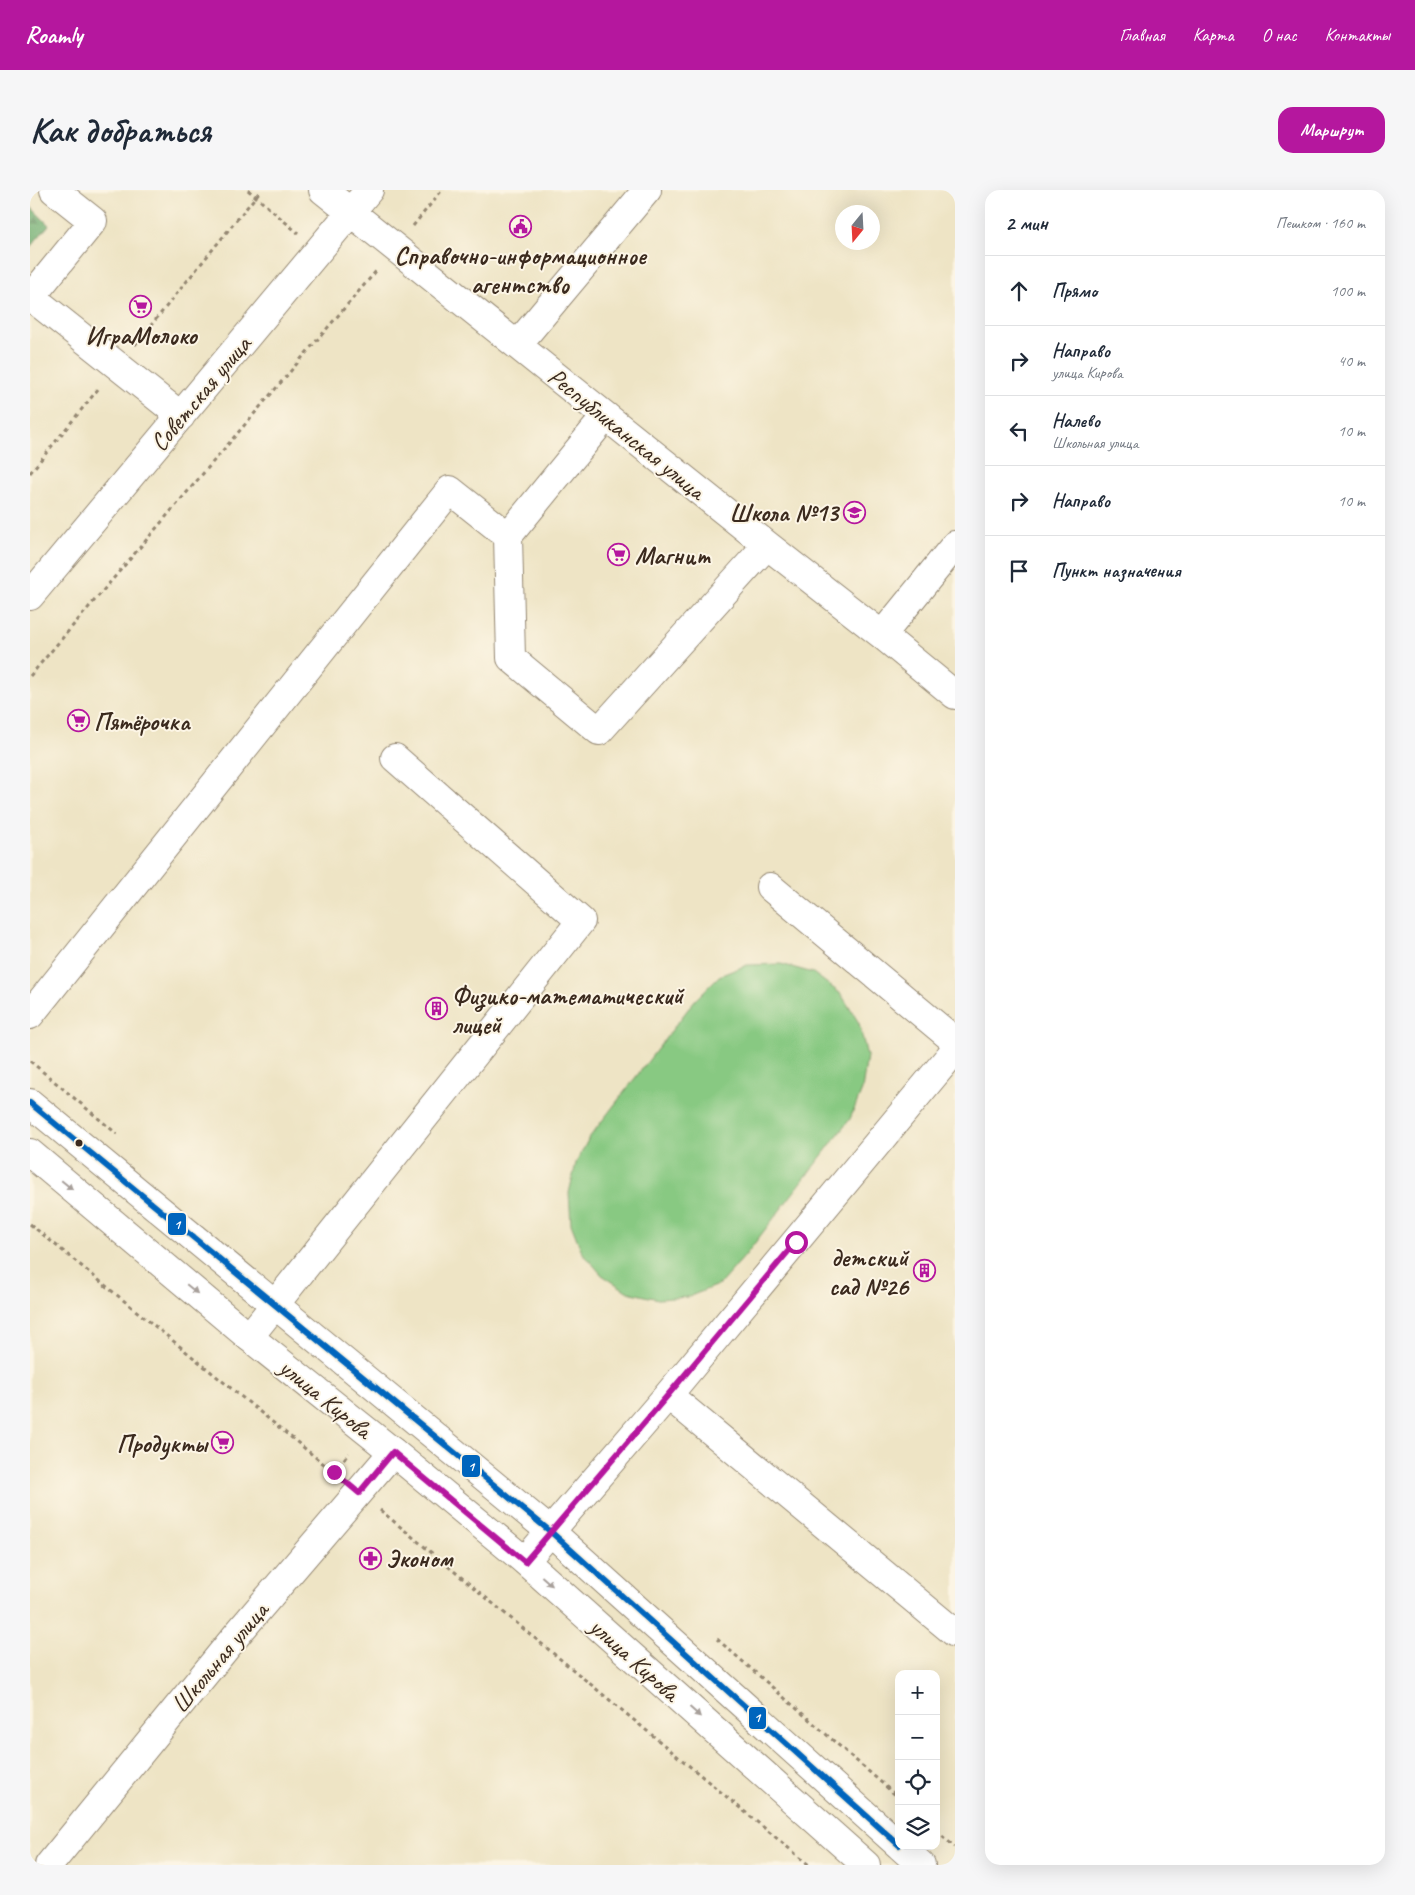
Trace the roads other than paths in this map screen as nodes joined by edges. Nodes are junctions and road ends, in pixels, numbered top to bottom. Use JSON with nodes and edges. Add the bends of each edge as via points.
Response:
{"nodes":[{"id":1,"x":54,"y":190,"type":"edge"},
{"id":2,"x":322,"y":190,"type":"edge"},
{"id":3,"x":369,"y":190,"type":"edge"},
{"id":4,"x":647,"y":190,"type":"edge"},
{"id":5,"x":351,"y":213,"type":"junction"},
{"id":6,"x":517,"y":345,"type":"junction"},
{"id":7,"x":181,"y":416,"type":"junction"},
{"id":8,"x":606,"y":416,"type":"junction"},
{"id":9,"x":508,"y":536,"type":"junction"},
{"id":10,"x":767,"y":545,"type":"junction"},
{"id":11,"x":955,"y":545,"type":"edge"},
{"id":12,"x":30,"y":596,"type":"edge"},
{"id":13,"x":882,"y":635,"type":"junction"},
{"id":14,"x":955,"y":695,"type":"edge"},
{"id":15,"x":395,"y":758,"type":"dead end"},
{"id":16,"x":770,"y":887,"type":"dead end"},
{"id":17,"x":30,"y":1015,"type":"edge"},
{"id":18,"x":955,"y":1041,"type":"edge"},
{"id":19,"x":955,"y":1050,"type":"edge"},
{"id":20,"x":30,"y":1104,"type":"edge"},
{"id":21,"x":30,"y":1153,"type":"edge"},
{"id":22,"x":274,"y":1305,"type":"junction"},
{"id":23,"x":249,"y":1337,"type":"junction"},
{"id":24,"x":668,"y":1395,"type":"junction"},
{"id":25,"x":393,"y":1452,"type":"junction"},
{"id":26,"x":550,"y":1532,"type":"junction"},
{"id":27,"x":525,"y":1562,"type":"junction"},
{"id":28,"x":955,"y":1633,"type":"edge"},
{"id":29,"x":895,"y":1842,"type":"edge"},
{"id":30,"x":904,"y":1850,"type":"edge"},
{"id":31,"x":49,"y":1865,"type":"edge"},
{"id":32,"x":866,"y":1865,"type":"edge"},
{"id":33,"x":921,"y":1865,"type":"edge"}],
"edges":[{"from":1,"to":7,"type":"main road","via":[[93,221],[31,297]]},
{"from":2,"to":5,"type":"main road","name":"Республиканская улица"},
{"from":3,"to":5,"type":"main road","name":"Советская улица"},
{"from":4,"to":6,"type":"main road"},
{"from":5,"to":6,"type":"main road","name":"Республиканская улица"},
{"from":5,"to":7,"type":"main road","name":"Советская улица"},
{"from":6,"to":8,"type":"main road","name":"Республиканская улица"},
{"from":7,"to":12,"type":"main road","name":"Советская улица"},
{"from":8,"to":9,"type":"main road"},
{"from":8,"to":10,"type":"main road","name":"Республиканская улица"},
{"from":9,"to":10,"type":"main road","via":[[511,658],[599,731]]},
{"from":9,"to":17,"type":"main road","via":[[450,490]]},
{"from":10,"to":13,"type":"main road","name":"Республиканская улица"},
{"from":11,"to":13,"type":"main road"},
{"from":13,"to":14,"type":"main road","name":"Республиканская улица"},
{"from":15,"to":22,"type":"main road","via":[[582,920]]},
{"from":16,"to":18,"type":"main road"},
{"from":19,"to":24,"type":"main road"},
{"from":20,"to":22,"type":"main road","name":"улица Кирова"},
{"from":21,"to":23,"type":"main road","name":"улица Кирова","one_way":true},
{"from":22,"to":23,"type":"main road"},
{"from":22,"to":26,"type":"main road","name":"улица Кирова"},
{"from":23,"to":25,"type":"main road","name":"улица Кирова"},
{"from":24,"to":26,"type":"main road"},
{"from":24,"to":28,"type":"main road"},
{"from":25,"to":27,"type":"main road","name":"улица Кирова"},
{"from":25,"to":31,"type":"main road","name":"Школьная улица","via":[[239,1632]]},
{"from":26,"to":27,"type":"main road"},
{"from":26,"to":29,"type":"main road","name":"улица Кирова"},
{"from":27,"to":32,"type":"main road","name":"улица Кирова","one_way":true},
{"from":30,"to":33,"type":"main road","name":"улица Кирова"}]}
